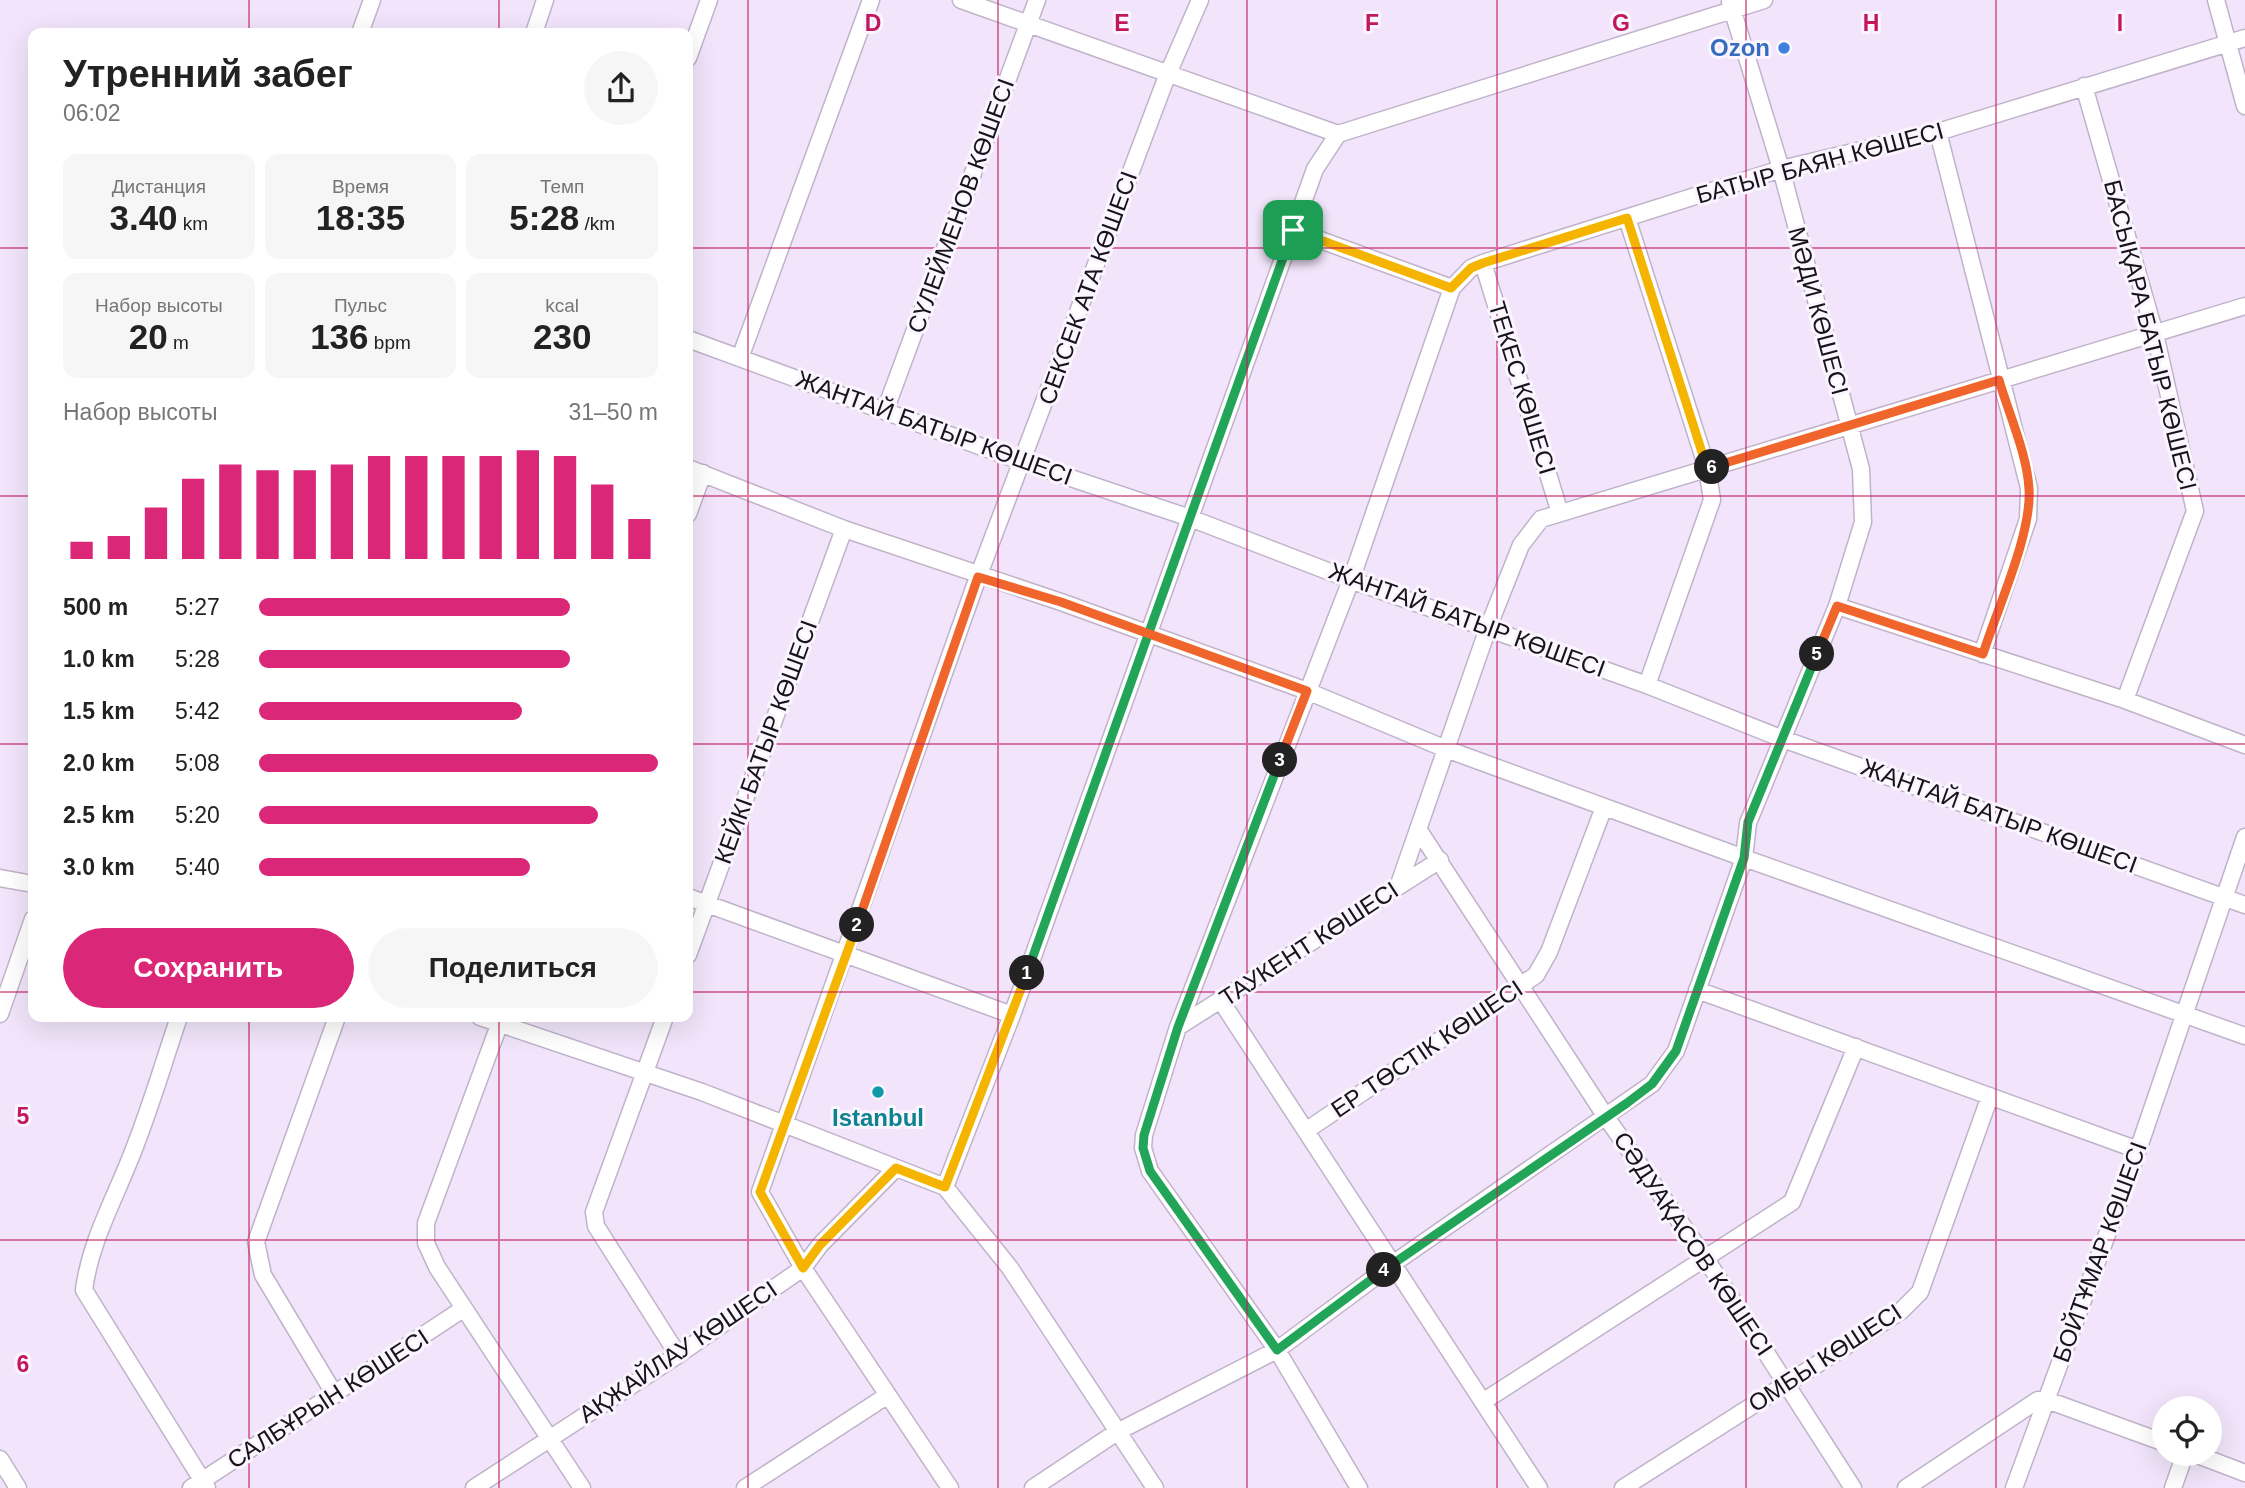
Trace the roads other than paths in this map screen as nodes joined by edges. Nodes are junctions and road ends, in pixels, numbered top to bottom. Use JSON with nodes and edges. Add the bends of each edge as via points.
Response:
{"nodes":[{"id":1,"x":372,"y":0,"type":"edge"},
{"id":2,"x":545,"y":0,"type":"edge"},
{"id":3,"x":709,"y":0,"type":"edge"},
{"id":4,"x":871,"y":0,"type":"edge"},
{"id":5,"x":961,"y":0,"type":"edge"},
{"id":6,"x":1037,"y":0,"type":"edge"},
{"id":7,"x":1200,"y":0,"type":"edge"},
{"id":8,"x":1764,"y":0,"type":"edge"},
{"id":9,"x":2216,"y":0,"type":"edge"},
{"id":10,"x":1731,"y":5,"type":"edge"},
{"id":11,"x":1028,"y":24,"type":"junction"},
{"id":12,"x":362,"y":28,"type":"edge"},
{"id":13,"x":536,"y":28,"type":"edge"},
{"id":14,"x":2245,"y":38,"type":"edge"},
{"id":15,"x":693,"y":44,"type":"edge"},
{"id":16,"x":2227,"y":44,"type":"junction"},
{"id":17,"x":1167,"y":76,"type":"junction"},
{"id":18,"x":2084,"y":86,"type":"junction"},
{"id":19,"x":2245,"y":106,"type":"edge"},
{"id":20,"x":1938,"y":132,"type":"junction"},
{"id":21,"x":1338,"y":134,"type":"junction"},
{"id":22,"x":1781,"y":169,"type":"junction"},
{"id":23,"x":1627,"y":218,"type":"junction"},
{"id":24,"x":1293,"y":230,"type":"junction"},
{"id":25,"x":1483,"y":263,"type":"junction"},
{"id":26,"x":1451,"y":288,"type":"junction"},
{"id":27,"x":2245,"y":306,"type":"edge"},
{"id":28,"x":2155,"y":334,"type":"junction"},
{"id":29,"x":693,"y":341,"type":"edge"},
{"id":30,"x":740,"y":358,"type":"junction"},
{"id":31,"x":1999,"y":380,"type":"junction"},
{"id":32,"x":885,"y":411,"type":"junction"},
{"id":33,"x":1849,"y":428,"type":"junction"},
{"id":34,"x":1023,"y":462,"type":"junction"},
{"id":35,"x":1707,"y":468,"type":"junction"},
{"id":36,"x":695,"y":471,"type":"edge"},
{"id":37,"x":1560,"y":513,"type":"junction"},
{"id":38,"x":1190,"y":518,"type":"junction"},
{"id":39,"x":844,"y":530,"type":"junction"},
{"id":40,"x":978,"y":577,"type":"junction"},
{"id":41,"x":1351,"y":580,"type":"junction"},
{"id":42,"x":1837,"y":606,"type":"junction"},
{"id":43,"x":1488,"y":628,"type":"junction"},
{"id":44,"x":1149,"y":634,"type":"junction"},
{"id":45,"x":1983,"y":654,"type":"junction"},
{"id":46,"x":1647,"y":685,"type":"junction"},
{"id":47,"x":1307,"y":691,"type":"junction"},
{"id":48,"x":2125,"y":700,"type":"junction"},
{"id":49,"x":1783,"y":739,"type":"junction"},
{"id":50,"x":2245,"y":745,"type":"edge"},
{"id":51,"x":1446,"y":749,"type":"junction"},
{"id":52,"x":1604,"y":807,"type":"junction"},
{"id":53,"x":1418,"y":829,"type":"junction"},
{"id":54,"x":2245,"y":837,"type":"edge"},
{"id":55,"x":1744,"y":858,"type":"junction"},
{"id":56,"x":1440,"y":860,"type":"junction"},
{"id":57,"x":0,"y":878,"type":"edge"},
{"id":58,"x":28,"y":883,"type":"edge"},
{"id":59,"x":1398,"y":887,"type":"junction"},
{"id":60,"x":2223,"y":896,"type":"junction"},
{"id":61,"x":693,"y":899,"type":"edge"},
{"id":62,"x":707,"y":903,"type":"junction"},
{"id":63,"x":2245,"y":905,"type":"edge"},
{"id":64,"x":28,"y":933,"type":"edge"},
{"id":65,"x":693,"y":941,"type":"edge"},
{"id":66,"x":846,"y":955,"type":"junction"},
{"id":67,"x":1522,"y":986,"type":"junction"},
{"id":68,"x":1697,"y":990,"type":"junction"},
{"id":69,"x":1220,"y":1000,"type":"junction"},
{"id":70,"x":0,"y":1014,"type":"edge"},
{"id":71,"x":1012,"y":1015,"type":"junction"},
{"id":72,"x":2185,"y":1015,"type":"junction"},
{"id":73,"x":177,"y":1022,"type":"edge"},
{"id":74,"x":335,"y":1022,"type":"edge"},
{"id":75,"x":499,"y":1022,"type":"edge"},
{"id":76,"x":505,"y":1022,"type":"edge"},
{"id":77,"x":663,"y":1022,"type":"edge"},
{"id":78,"x":1178,"y":1027,"type":"junction"},
{"id":79,"x":2245,"y":1037,"type":"edge"},
{"id":80,"x":1856,"y":1047,"type":"junction"},
{"id":81,"x":644,"y":1073,"type":"junction"},
{"id":82,"x":1990,"y":1096,"type":"junction"},
{"id":83,"x":1606,"y":1117,"type":"junction"},
{"id":84,"x":786,"y":1124,"type":"junction"},
{"id":85,"x":1307,"y":1130,"type":"junction"},
{"id":86,"x":2138,"y":1150,"type":"junction"},
{"id":87,"x":896,"y":1168,"type":"junction"},
{"id":88,"x":945,"y":1187,"type":"junction"},
{"id":89,"x":1704,"y":1256,"type":"junction"},
{"id":90,"x":1394,"y":1262,"type":"junction"},
{"id":91,"x":803,"y":1268,"type":"junction"},
{"id":92,"x":463,"y":1309,"type":"junction"},
{"id":93,"x":1277,"y":1350,"type":"junction"},
{"id":94,"x":678,"y":1354,"type":"junction"},
{"id":95,"x":1787,"y":1384,"type":"junction"},
{"id":96,"x":335,"y":1395,"type":"junction"},
{"id":97,"x":888,"y":1395,"type":"junction"},
{"id":98,"x":2046,"y":1400,"type":"junction"},
{"id":99,"x":1484,"y":1401,"type":"junction"},
{"id":100,"x":1116,"y":1432,"type":"junction"},
{"id":101,"x":551,"y":1438,"type":"junction"},
{"id":102,"x":2152,"y":1438,"type":"edge"},
{"id":103,"x":0,"y":1459,"type":"edge"},
{"id":104,"x":2222,"y":1464,"type":"edge"},
{"id":105,"x":2181,"y":1466,"type":"edge"},
{"id":106,"x":2245,"y":1473,"type":"edge"},
{"id":107,"x":200,"y":1486,"type":"edge"},
{"id":108,"x":18,"y":1488,"type":"edge"},
{"id":109,"x":474,"y":1488,"type":"edge"},
{"id":110,"x":582,"y":1488,"type":"edge"},
{"id":111,"x":745,"y":1488,"type":"edge"},
{"id":112,"x":950,"y":1488,"type":"edge"},
{"id":113,"x":1033,"y":1488,"type":"edge"},
{"id":114,"x":1155,"y":1488,"type":"edge"},
{"id":115,"x":1359,"y":1488,"type":"edge"},
{"id":116,"x":1539,"y":1488,"type":"edge"},
{"id":117,"x":1623,"y":1488,"type":"edge"},
{"id":118,"x":1853,"y":1488,"type":"edge"},
{"id":119,"x":1906,"y":1488,"type":"edge"},
{"id":120,"x":2014,"y":1488,"type":"edge"},
{"id":121,"x":2173,"y":1488,"type":"edge"}],
"edges":[{"from":1,"to":12,"type":"street"},
{"from":2,"to":13,"type":"street"},
{"from":3,"to":15,"type":"street"},
{"from":4,"to":30,"type":"street"},
{"from":5,"to":11,"type":"street"},
{"from":6,"to":11,"type":"street","name":"СҮЛЕЙМЕНОВ КӨШЕСІ"},
{"from":7,"to":17,"type":"street","name":"СЕКСЕК АТА КӨШЕСІ"},
{"from":8,"to":10,"type":"street"},
{"from":9,"to":16,"type":"street"},
{"from":10,"to":21,"type":"street"},
{"from":10,"to":22,"type":"street","name":"МӘДИ КӨШЕСІ"},
{"from":11,"to":17,"type":"street"},
{"from":11,"to":32,"type":"street","name":"СҮЛЕЙМЕНОВ КӨШЕСІ"},
{"from":14,"to":16,"type":"street","name":"БАТЫР БАЯН КӨШЕСІ"},
{"from":16,"to":18,"type":"street","name":"БАТЫР БАЯН КӨШЕСІ"},
{"from":16,"to":19,"type":"street"},
{"from":17,"to":21,"type":"street"},
{"from":17,"to":34,"type":"street","name":"СЕКСЕК АТА КӨШЕСІ"},
{"from":18,"to":20,"type":"street","name":"БАТЫР БАЯН КӨШЕСІ"},
{"from":18,"to":28,"type":"street","name":"БАСЫҚАРА БАТЫР КӨШЕСІ"},
{"from":20,"to":22,"type":"street","name":"БАТЫР БАЯН КӨШЕСІ"},
{"from":20,"to":31,"type":"street"},
{"from":21,"to":24,"type":"street","via":[[1315,169]]},
{"from":22,"to":23,"type":"street","name":"БАТЫР БАЯН КӨШЕСІ"},
{"from":22,"to":33,"type":"street","name":"МӘДИ КӨШЕСІ"},
{"from":23,"to":25,"type":"street","name":"БАТЫР БАЯН КӨШЕСІ"},
{"from":23,"to":35,"type":"street"},
{"from":24,"to":26,"type":"street"},
{"from":24,"to":38,"type":"street"},
{"from":25,"to":26,"type":"street","name":"БАТЫР БАЯН КӨШЕСІ"},
{"from":25,"to":37,"type":"street","name":"ТЕКЕС КӨШЕСІ"},
{"from":26,"to":41,"type":"street"},
{"from":27,"to":28,"type":"street"},
{"from":28,"to":31,"type":"street"},
{"from":28,"to":48,"type":"street","name":"БАСЫҚАРА БАТЫР КӨШЕСІ","via":[[2195,511]]},
{"from":29,"to":30,"type":"street","name":"ЖАНТАЙ БАТЫР КӨШЕСІ"},
{"from":30,"to":32,"type":"street","name":"ЖАНТАЙ БАТЫР КӨШЕСІ"},
{"from":31,"to":33,"type":"street"},
{"from":31,"to":45,"type":"street","via":[[2024,464],[2028,519]]},
{"from":32,"to":34,"type":"street","name":"ЖАНТАЙ БАТЫР КӨШЕСІ"},
{"from":33,"to":35,"type":"street"},
{"from":33,"to":42,"type":"street","name":"МӘДИ КӨШЕСІ","via":[[1861,469],[1863,522]]},
{"from":34,"to":38,"type":"street","name":"ЖАНТАЙ БАТЫР КӨШЕСІ"},
{"from":34,"to":40,"type":"street","name":"СЕКСЕК АТА КӨШЕСІ"},
{"from":35,"to":37,"type":"street"},
{"from":35,"to":46,"type":"street","via":[[1712,500],[1703,533]]},
{"from":36,"to":39,"type":"street"},
{"from":37,"to":43,"type":"street","via":[[1541,519],[1521,545]]},
{"from":38,"to":41,"type":"street","name":"ЖАНТАЙ БАТЫР КӨШЕСІ"},
{"from":38,"to":44,"type":"street"},
{"from":39,"to":40,"type":"street"},
{"from":39,"to":62,"type":"street","name":"КЕЙКІ БАТЫР КӨШЕСІ"},
{"from":40,"to":44,"type":"street"},
{"from":40,"to":66,"type":"street","name":"СЕКСЕК АТА КӨШЕСІ"},
{"from":41,"to":43,"type":"street","name":"ЖАНТАЙ БАТЫР КӨШЕСІ"},
{"from":41,"to":47,"type":"street"},
{"from":42,"to":45,"type":"street"},
{"from":42,"to":49,"type":"street","name":"МӘДИ КӨШЕСІ"},
{"from":43,"to":46,"type":"street","name":"ЖАНТАЙ БАТЫР КӨШЕСІ"},
{"from":43,"to":51,"type":"street"},
{"from":44,"to":47,"type":"street"},
{"from":44,"to":71,"type":"street"},
{"from":45,"to":48,"type":"street"},
{"from":46,"to":49,"type":"street","name":"ЖАНТАЙ БАТЫР КӨШЕСІ"},
{"from":47,"to":51,"type":"street"},
{"from":47,"to":78,"type":"street"},
{"from":48,"to":50,"type":"street"},
{"from":49,"to":55,"type":"street","name":"МӘДИ КӨШЕСІ","via":[[1748,822]]},
{"from":49,"to":60,"type":"street","name":"ЖАНТАЙ БАТЫР КӨШЕСІ"},
{"from":51,"to":52,"type":"street"},
{"from":51,"to":53,"type":"street"},
{"from":52,"to":55,"type":"street"},
{"from":52,"to":67,"type":"street","name":"ЕР ТӨСТІК КӨШЕСІ","via":[[1549,952],[1536,975]]},
{"from":53,"to":56,"type":"street","name":"СӘДУАҚАСОВ КӨШЕСІ"},
{"from":53,"to":59,"type":"street"},
{"from":54,"to":60,"type":"street","name":"БОЙТҰМАР КӨШЕСІ"},
{"from":55,"to":68,"type":"street"},
{"from":55,"to":72,"type":"street"},
{"from":56,"to":59,"type":"street","name":"ТАУКЕНТ КӨШЕСІ"},
{"from":56,"to":67,"type":"street","name":"СӘДУАҚАСОВ КӨШЕСІ"},
{"from":57,"to":58,"type":"street"},
{"from":59,"to":69,"type":"street","name":"ТАУКЕНТ КӨШЕСІ"},
{"from":60,"to":63,"type":"street","name":"ЖАНТАЙ БАТЫР КӨШЕСІ"},
{"from":60,"to":72,"type":"street","name":"БОЙТҰМАР КӨШЕСІ"},
{"from":61,"to":62,"type":"street"},
{"from":62,"to":65,"type":"street","name":"КЕЙКІ БАТЫР КӨШЕСІ"},
{"from":62,"to":66,"type":"street"},
{"from":64,"to":70,"type":"street"},
{"from":66,"to":71,"type":"street"},
{"from":66,"to":84,"type":"street","name":"СЕКСЕК АТА КӨШЕСІ"},
{"from":67,"to":83,"type":"street","name":"СӘДУАҚАСОВ КӨШЕСІ"},
{"from":67,"to":85,"type":"street","name":"ЕР ТӨСТІК КӨШЕСІ"},
{"from":68,"to":80,"type":"street"},
{"from":68,"to":83,"type":"street","via":[[1676,1051],[1652,1084]]},
{"from":69,"to":78,"type":"street","name":"ТАУКЕНТ КӨШЕСІ"},
{"from":69,"to":85,"type":"street"},
{"from":71,"to":88,"type":"street"},
{"from":72,"to":79,"type":"street"},
{"from":72,"to":86,"type":"street","name":"БОЙТҰМАР КӨШЕСІ"},
{"from":73,"to":107,"type":"street","via":[[130,1161],[96,1239],[84,1290]]},
{"from":74,"to":96,"type":"street","via":[[256,1242],[264,1275]]},
{"from":75,"to":92,"type":"street","via":[[426,1223],[426,1243]]},
{"from":76,"to":81,"type":"street"},
{"from":77,"to":81,"type":"street"},
{"from":78,"to":93,"type":"street","via":[[1144,1135],[1146,1160]]},
{"from":80,"to":82,"type":"street"},
{"from":80,"to":89,"type":"street","via":[[1791,1202]]},
{"from":81,"to":84,"type":"street"},
{"from":81,"to":94,"type":"street","via":[[594,1212],[596,1227]]},
{"from":82,"to":86,"type":"street"},
{"from":82,"to":95,"type":"street","name":"ОМБЫ КӨШЕСІ","via":[[1920,1292],[1901,1311]]},
{"from":83,"to":89,"type":"street","name":"СӘДУАҚАСОВ КӨШЕСІ"},
{"from":83,"to":90,"type":"street"},
{"from":84,"to":87,"type":"street"},
{"from":84,"to":91,"type":"street","name":"СЕКСЕК АТА КӨШЕСІ","via":[[760,1192]]},
{"from":85,"to":90,"type":"street"},
{"from":86,"to":98,"type":"street","name":"БОЙТҰМАР КӨШЕСІ"},
{"from":87,"to":88,"type":"street"},
{"from":87,"to":91,"type":"street","name":"АҚЖАЙЛАУ КӨШЕСІ"},
{"from":88,"to":100,"type":"street","via":[[1010,1268]]},
{"from":89,"to":95,"type":"street","name":"СӘДУАҚАСОВ КӨШЕСІ"},
{"from":89,"to":99,"type":"street"},
{"from":90,"to":93,"type":"street"},
{"from":90,"to":99,"type":"street"},
{"from":91,"to":94,"type":"street","name":"АҚЖАЙЛАУ КӨШЕСІ"},
{"from":91,"to":97,"type":"street"},
{"from":92,"to":96,"type":"street","name":"САЛБҰРЫН КӨШЕСІ"},
{"from":92,"to":101,"type":"street"},
{"from":93,"to":100,"type":"street"},
{"from":93,"to":115,"type":"street"},
{"from":94,"to":101,"type":"street","name":"АҚЖАЙЛАУ КӨШЕСІ"},
{"from":95,"to":117,"type":"street","name":"ОМБЫ КӨШЕСІ"},
{"from":95,"to":118,"type":"street","name":"СӘДУАҚАСОВ КӨШЕСІ"},
{"from":96,"to":107,"type":"street","name":"САЛБҰРЫН КӨШЕСІ"},
{"from":97,"to":111,"type":"street"},
{"from":97,"to":112,"type":"street"},
{"from":98,"to":102,"type":"street"},
{"from":98,"to":119,"type":"street","via":[[2031,1402]]},
{"from":98,"to":120,"type":"street","name":"БОЙТҰМАР КӨШЕСІ"},
{"from":99,"to":116,"type":"street"},
{"from":100,"to":113,"type":"street"},
{"from":100,"to":114,"type":"street"},
{"from":101,"to":109,"type":"street","name":"АҚЖАЙЛАУ КӨШЕСІ"},
{"from":101,"to":110,"type":"street"},
{"from":103,"to":108,"type":"street"},
{"from":104,"to":106,"type":"street"},
{"from":105,"to":121,"type":"street"}]}
